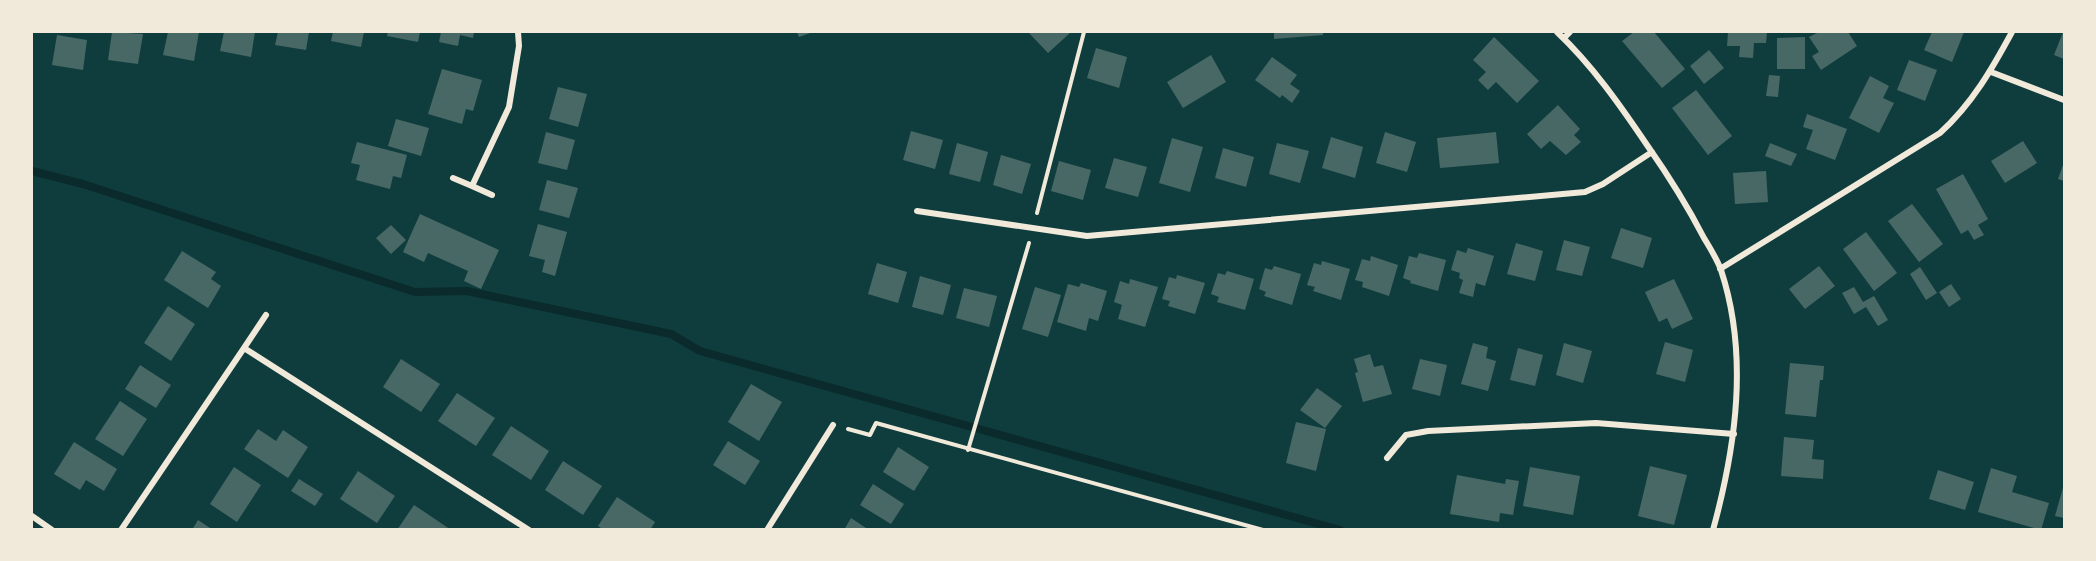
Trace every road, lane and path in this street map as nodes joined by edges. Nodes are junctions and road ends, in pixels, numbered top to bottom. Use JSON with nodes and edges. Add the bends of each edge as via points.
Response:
{"nodes":[{"id":1,"x":518,"y":32,"type":"edge"},
{"id":2,"x":1084,"y":32,"type":"edge"},
{"id":3,"x":1557,"y":32,"type":"edge"},
{"id":4,"x":1570,"y":32,"type":"edge"},
{"id":5,"x":2012,"y":32,"type":"edge"},
{"id":6,"x":1564,"y":38,"type":"junction"},
{"id":7,"x":1991,"y":72,"type":"junction"},
{"id":8,"x":2064,"y":100,"type":"edge"},
{"id":9,"x":1652,"y":152,"type":"junction"},
{"id":10,"x":453,"y":178,"type":"dead end"},
{"id":11,"x":472,"y":186,"type":"junction"},
{"id":12,"x":492,"y":195,"type":"dead end"},
{"id":13,"x":1041,"y":200,"type":"dead end"},
{"id":14,"x":917,"y":211,"type":"dead end"},
{"id":15,"x":1033,"y":228,"type":"junction"},
{"id":16,"x":1720,"y":269,"type":"junction"},
{"id":17,"x":266,"y":315,"type":"dead end"},
{"id":18,"x":244,"y":348,"type":"junction"},
{"id":19,"x":833,"y":424,"type":"joint"},
{"id":20,"x":1734,"y":434,"type":"junction"},
{"id":21,"x":968,"y":450,"type":"junction"},
{"id":22,"x":1387,"y":458,"type":"dead end"},
{"id":23,"x":32,"y":516,"type":"edge"},
{"id":24,"x":52,"y":530,"type":"edge"},
{"id":25,"x":121,"y":530,"type":"edge"},
{"id":26,"x":529,"y":530,"type":"edge"},
{"id":27,"x":767,"y":530,"type":"edge"},
{"id":28,"x":1263,"y":530,"type":"edge"},
{"id":29,"x":1713,"y":530,"type":"edge"}],
"edges":[{"from":1,"to":11,"type":"street","via":[[509,107]]},
{"from":2,"to":13,"type":"path"},
{"from":3,"to":6,"type":"street"},
{"from":4,"to":6,"type":"street"},
{"from":5,"to":7,"type":"street"},
{"from":6,"to":9,"type":"street","via":[[1610,92]]},
{"from":7,"to":8,"type":"street"},
{"from":7,"to":16,"type":"street","via":[[1940,133]]},
{"from":9,"to":15,"type":"street","via":[[1603,184],[1585,192],[1561,195],[1087,236]]},
{"from":9,"to":16,"type":"street","via":[[1687,204]]},
{"from":10,"to":11,"type":"street"},
{"from":11,"to":12,"type":"street"},
{"from":14,"to":15,"type":"street"},
{"from":15,"to":21,"type":"path"},
{"from":16,"to":20,"type":"street","via":[[1733,320],[1737,370]]},
{"from":17,"to":18,"type":"street"},
{"from":18,"to":25,"type":"street"},
{"from":18,"to":26,"type":"street"},
{"from":19,"to":21,"type":"path","via":[[870,435],[876,423]]},
{"from":19,"to":27,"type":"street"},
{"from":20,"to":22,"type":"street","via":[[1596,423],[1428,431],[1406,435]]},
{"from":20,"to":29,"type":"street"},
{"from":21,"to":28,"type":"path"},
{"from":23,"to":24,"type":"street"}]}
